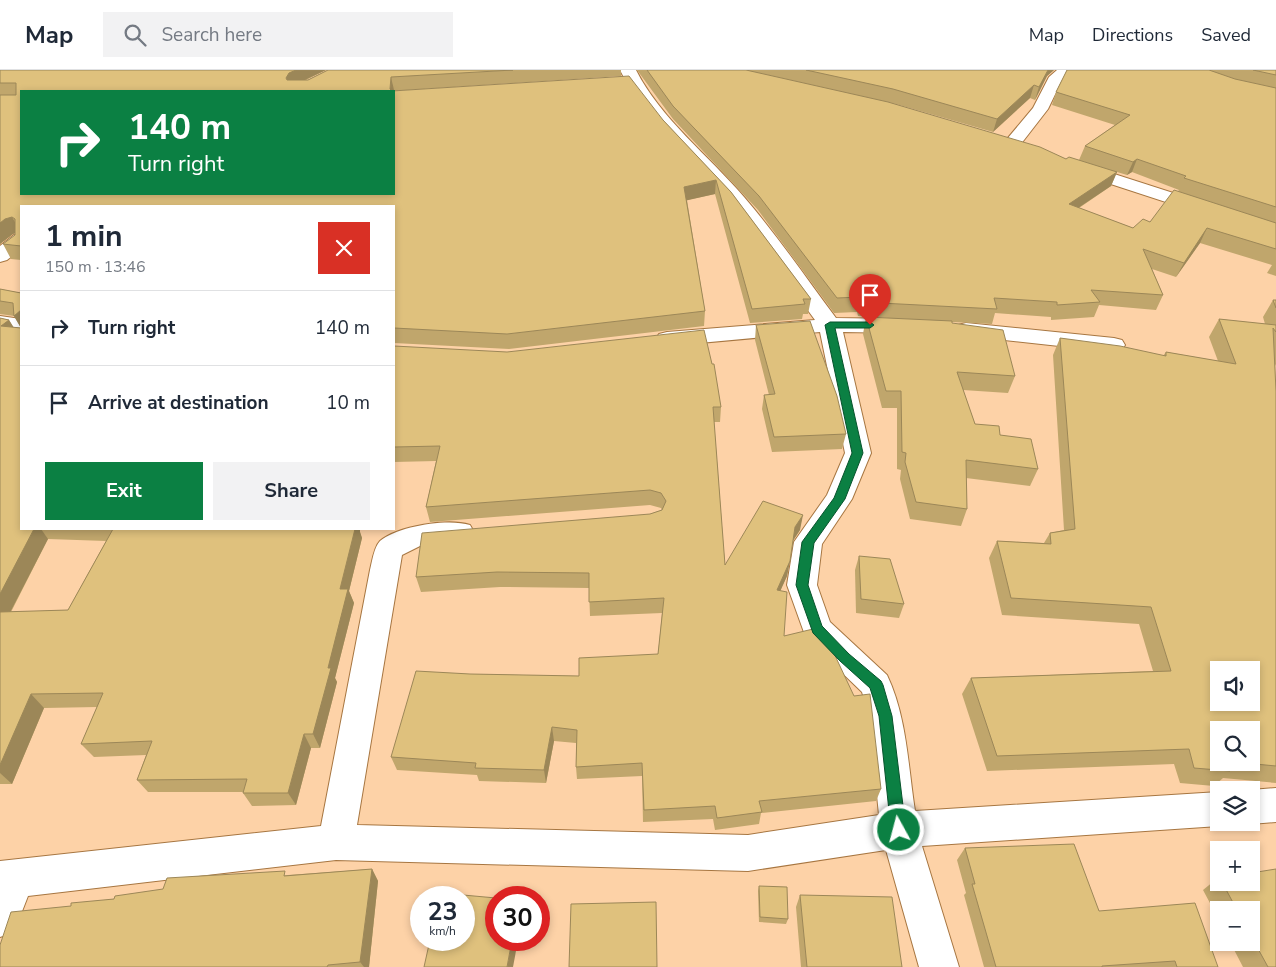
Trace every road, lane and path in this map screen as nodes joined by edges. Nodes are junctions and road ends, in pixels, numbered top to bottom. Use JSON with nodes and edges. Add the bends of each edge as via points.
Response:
{"nodes":[{"id":1,"x":1067,"y":70,"type":"edge"},
{"id":2,"x":626,"y":78,"type":"edge"},
{"id":3,"x":992,"y":140,"type":"edge"},
{"id":4,"x":1011,"y":145,"type":"junction"},
{"id":5,"x":1030,"y":151,"type":"edge"},
{"id":6,"x":1067,"y":164,"type":"edge"},
{"id":7,"x":1276,"y":232,"type":"edge"},
{"id":8,"x":0,"y":323,"type":"edge"},
{"id":9,"x":830,"y":325,"type":"junction"},
{"id":10,"x":20,"y":326,"type":"edge"},
{"id":11,"x":919,"y":327,"type":"edge"},
{"id":12,"x":948,"y":329,"type":"edge"},
{"id":13,"x":647,"y":341,"type":"edge"},
{"id":14,"x":1114,"y":345,"type":"edge"},
{"id":15,"x":483,"y":530,"type":"edge"},
{"id":16,"x":1276,"y":805,"type":"edge"},
{"id":17,"x":1260,"y":806,"type":"edge"},
{"id":18,"x":1210,"y":810,"type":"edge"},
{"id":19,"x":899,"y":830,"type":"junction"},
{"id":20,"x":336,"y":842,"type":"junction"},
{"id":21,"x":8,"y":879,"type":"edge"},
{"id":22,"x":0,"y":918,"type":"edge"},
{"id":23,"x":939,"y":967,"type":"edge"}],
"edges":[{"from":1,"to":4,"type":"street","via":[[1054,80],[1040,109]]},
{"from":2,"to":9,"type":"street","via":[[738,201]]},
{"from":3,"to":4,"type":"street"},
{"from":4,"to":5,"type":"street"},
{"from":6,"to":7,"type":"street"},
{"from":8,"to":10,"type":"street"},
{"from":9,"to":11,"type":"street"},
{"from":9,"to":13,"type":"street"},
{"from":9,"to":19,"type":"street","via":[[858,453],[839,499],[808,542],[802,585],[817,629],[876,685],[886,716]]},
{"from":12,"to":14,"type":"street"},
{"from":15,"to":20,"type":"street","via":[[415,536],[390,549]]},
{"from":16,"to":17,"type":"street"},
{"from":18,"to":19,"type":"street"},
{"from":19,"to":20,"type":"street","via":[[748,853]]},
{"from":19,"to":23,"type":"street"},
{"from":20,"to":21,"type":"street"},
{"from":21,"to":22,"type":"street"}]}
